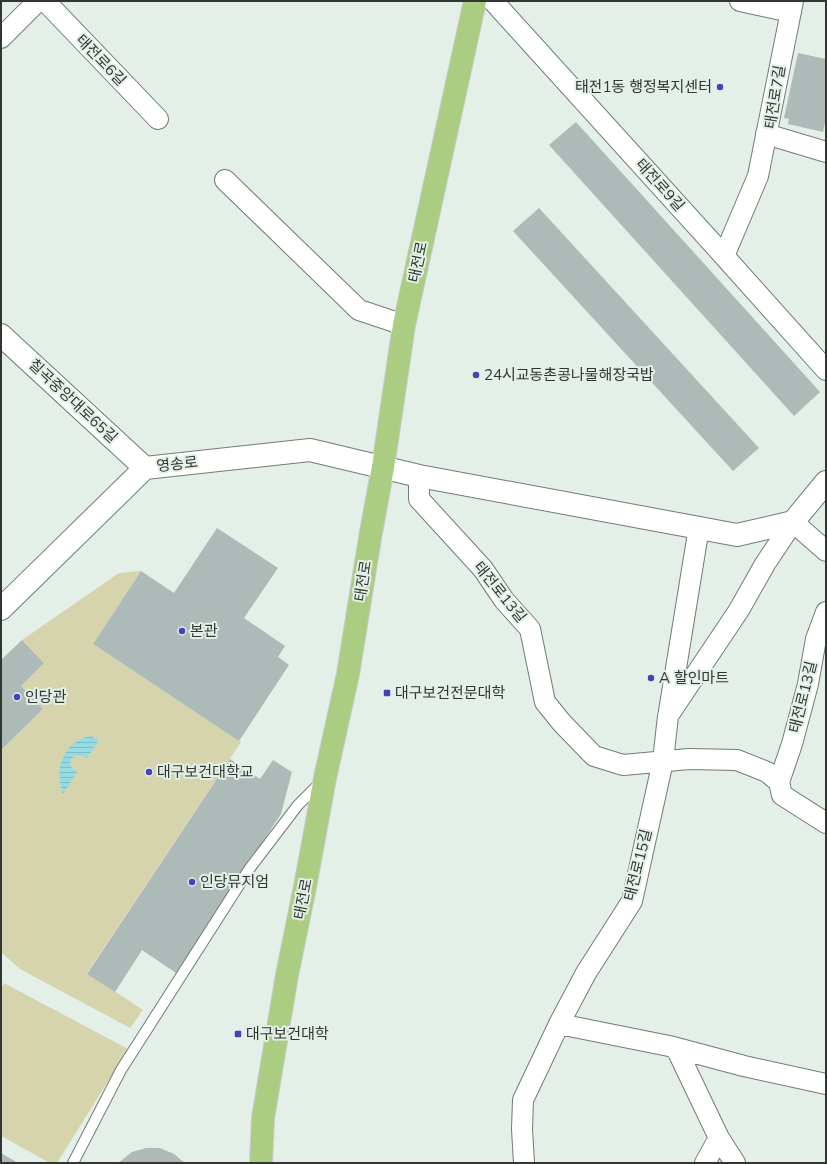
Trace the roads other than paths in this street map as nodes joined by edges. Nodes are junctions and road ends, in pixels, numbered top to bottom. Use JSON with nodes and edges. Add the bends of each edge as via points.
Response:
{"nodes":[{"id":1,"x":38,"y":1,"type":"edge"},
{"id":2,"x":45,"y":1,"type":"edge"},
{"id":3,"x":475,"y":1,"type":"edge"},
{"id":4,"x":493,"y":1,"type":"edge"},
{"id":5,"x":740,"y":1,"type":"edge"},
{"id":6,"x":792,"y":6,"type":"edge"},
{"id":7,"x":1,"y":38,"type":"edge"},
{"id":8,"x":158,"y":119,"type":"dead end"},
{"id":9,"x":766,"y":134,"type":"junction"},
{"id":10,"x":826,"y":152,"type":"edge"},
{"id":11,"x":225,"y":180,"type":"dead end"},
{"id":12,"x":724,"y":256,"type":"junction"},
{"id":13,"x":404,"y":325,"type":"junction"},
{"id":14,"x":1,"y":335,"type":"edge"},
{"id":15,"x":826,"y":370,"type":"edge"},
{"id":16,"x":383,"y":467,"type":"junction"},
{"id":17,"x":145,"y":468,"type":"junction"},
{"id":18,"x":419,"y":476,"type":"junction"},
{"id":19,"x":826,"y":482,"type":"edge"},
{"id":20,"x":793,"y":522,"type":"junction"},
{"id":21,"x":698,"y":528,"type":"junction"},
{"id":22,"x":826,"y":551,"type":"edge"},
{"id":23,"x":1,"y":609,"type":"edge"},
{"id":24,"x":826,"y":612,"type":"edge"},
{"id":25,"x":668,"y":716,"type":"junction"},
{"id":26,"x":663,"y":761,"type":"junction"},
{"id":27,"x":325,"y":778,"type":"junction"},
{"id":28,"x":779,"y":782,"type":"junction"},
{"id":29,"x":826,"y":823,"type":"edge"},
{"id":30,"x":559,"y":1024,"type":"junction"},
{"id":31,"x":676,"y":1048,"type":"junction"},
{"id":32,"x":826,"y":1084,"type":"edge"},
{"id":33,"x":719,"y":1138,"type":"junction"},
{"id":34,"x":73,"y":1163,"type":"edge"},
{"id":35,"x":261,"y":1163,"type":"edge"},
{"id":36,"x":524,"y":1163,"type":"edge"},
{"id":37,"x":705,"y":1163,"type":"edge"},
{"id":38,"x":735,"y":1163,"type":"edge"}],
"edges":[{"from":1,"to":7,"type":"street"},
{"from":2,"to":8,"type":"street","name":"태전로6길"},
{"from":3,"to":13,"type":"main road","name":"태전로"},
{"from":4,"to":12,"type":"street","name":"태전로9길"},
{"from":5,"to":6,"type":"street"},
{"from":6,"to":9,"type":"street","name":"태전로7길"},
{"from":9,"to":10,"type":"street","name":"태전로7길"},
{"from":9,"to":12,"type":"street","via":[[758,176]]},
{"from":11,"to":13,"type":"street","via":[[359,310]]},
{"from":12,"to":15,"type":"street","name":"태전로9길"},
{"from":13,"to":16,"type":"main road","name":"태전로"},
{"from":14,"to":17,"type":"main road","name":"칠곡중앙대로65길"},
{"from":16,"to":17,"type":"main road","name":"영송로","via":[[310,450]]},
{"from":16,"to":18,"type":"main road"},
{"from":16,"to":27,"type":"main road","name":"태전로","via":[[348,674]]},
{"from":17,"to":23,"type":"main road","name":"영송로"},
{"from":18,"to":21,"type":"main road"},
{"from":18,"to":26,"type":"street","name":"태전로13길","via":[[419,499],[483,569],[504,600],[530,629],[545,702],[562,723],[594,756],[623,765]]},
{"from":19,"to":20,"type":"main road"},
{"from":20,"to":21,"type":"main road","via":[[738,535]]},
{"from":20,"to":22,"type":"street"},
{"from":20,"to":25,"type":"street","via":[[739,610]]},
{"from":21,"to":25,"type":"street"},
{"from":24,"to":28,"type":"street","name":"태전로13길","via":[[816,639],[808,684]]},
{"from":25,"to":26,"type":"street"},
{"from":26,"to":28,"type":"street","name":"태전로13길","via":[[737,760],[767,772]]},
{"from":26,"to":30,"type":"street","name":"태전로15길","via":[[632,901],[586,973]]},
{"from":27,"to":34,"type":"lane","via":[[298,805],[250,868],[121,1070]]},
{"from":27,"to":35,"type":"main road","name":"태전로","via":[[287,975],[263,1118]]},
{"from":28,"to":29,"type":"street","name":"태전로13길","via":[[782,795]]},
{"from":30,"to":31,"type":"street"},
{"from":30,"to":36,"type":"street","name":"태전로15길","via":[[522,1100]]},
{"from":31,"to":32,"type":"street"},
{"from":31,"to":33,"type":"street"},
{"from":33,"to":37,"type":"street"},
{"from":33,"to":38,"type":"street"}]}
